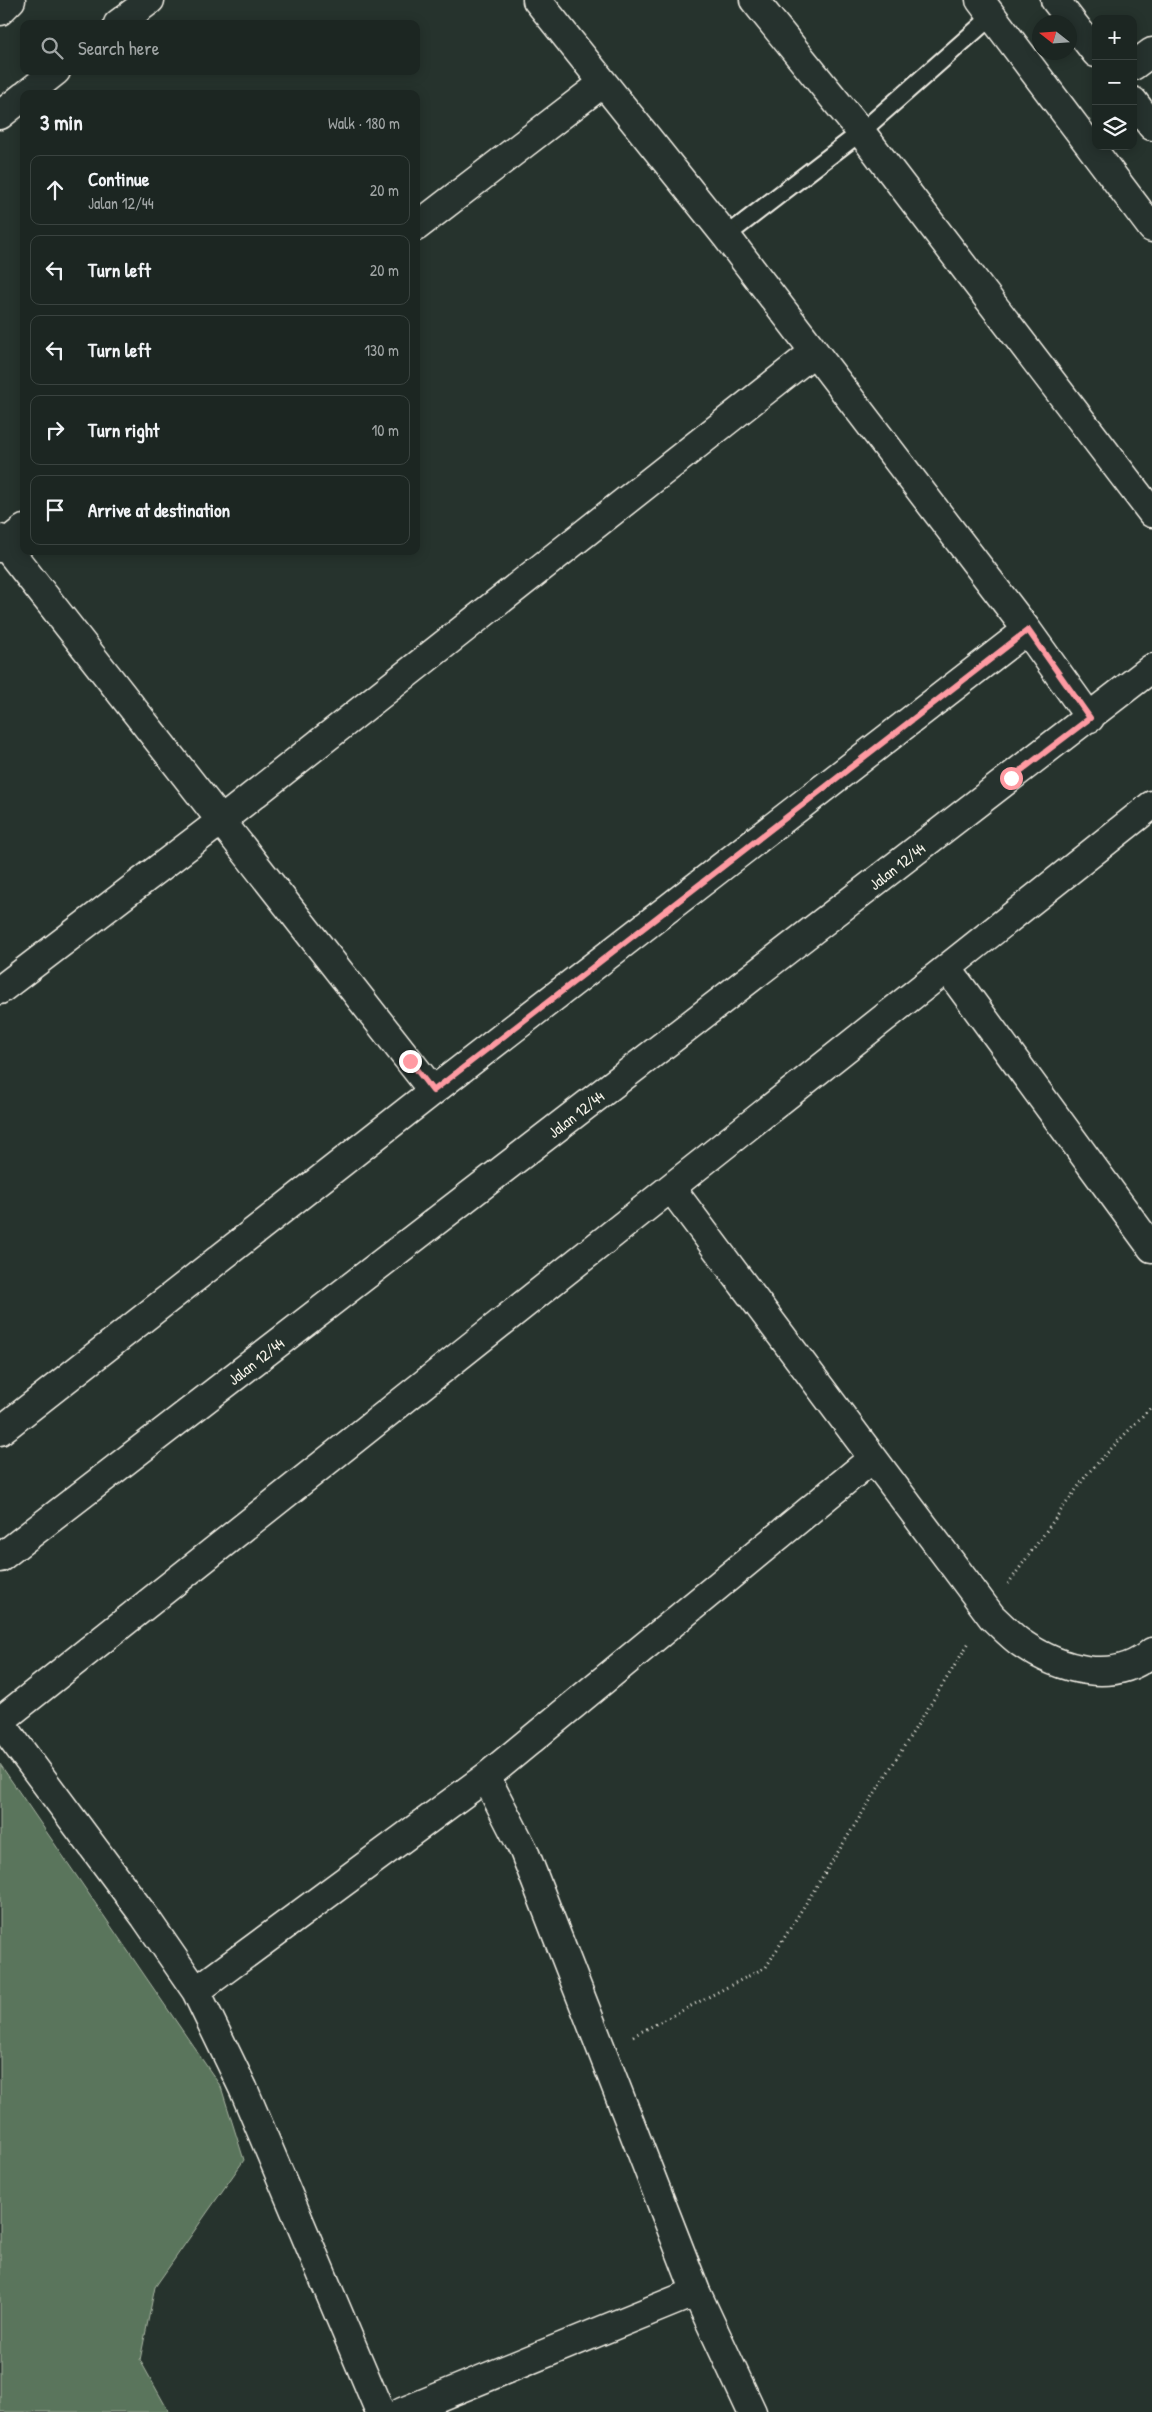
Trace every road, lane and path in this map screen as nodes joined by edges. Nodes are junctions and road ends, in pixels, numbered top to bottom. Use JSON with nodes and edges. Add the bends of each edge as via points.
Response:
{"nodes":[{"id":1,"x":11,"y":0,"type":"edge"},
{"id":2,"x":150,"y":0,"type":"edge"},
{"id":3,"x":536,"y":0,"type":"edge"},
{"id":4,"x":754,"y":0,"type":"edge"},
{"id":5,"x":1055,"y":0,"type":"edge"},
{"id":6,"x":986,"y":8,"type":"edge"},
{"id":7,"x":0,"y":11,"type":"edge"},
{"id":8,"x":123,"y":20,"type":"edge"},
{"id":9,"x":1092,"y":47,"type":"edge"},
{"id":10,"x":1152,"y":52,"type":"edge"},
{"id":11,"x":1137,"y":63,"type":"edge"},
{"id":12,"x":51,"y":75,"type":"edge"},
{"id":13,"x":603,"y":83,"type":"junction"},
{"id":14,"x":32,"y":90,"type":"edge"},
{"id":15,"x":20,"y":99,"type":"edge"},
{"id":16,"x":1136,"y":105,"type":"edge"},
{"id":17,"x":0,"y":115,"type":"edge"},
{"id":18,"x":1152,"y":126,"type":"edge"},
{"id":19,"x":861,"y":132,"type":"junction"},
{"id":20,"x":420,"y":224,"type":"edge"},
{"id":21,"x":1152,"y":228,"type":"edge"},
{"id":22,"x":726,"y":236,"type":"junction"},
{"id":23,"x":814,"y":352,"type":"junction"},
{"id":24,"x":1152,"y":514,"type":"edge"},
{"id":25,"x":7,"y":540,"type":"edge"},
{"id":26,"x":1028,"y":630,"type":"junction"},
{"id":27,"x":1152,"y":668,"type":"edge"},
{"id":28,"x":1090,"y":718,"type":"junction"},
{"id":29,"x":1152,"y":805,"type":"edge"},
{"id":30,"x":222,"y":820,"type":"junction"},
{"id":31,"x":947,"y":968,"type":"junction"},
{"id":32,"x":0,"y":990,"type":"edge"},
{"id":33,"x":433,"y":1091,"type":"junction"},
{"id":34,"x":671,"y":1188,"type":"junction"},
{"id":35,"x":1152,"y":1248,"type":"edge"},
{"id":36,"x":1152,"y":1406,"type":"edge"},
{"id":37,"x":0,"y":1431,"type":"edge"},
{"id":38,"x":873,"y":1458,"type":"junction"},
{"id":39,"x":0,"y":1558,"type":"edge"},
{"id":40,"x":988,"y":1612,"type":"junction"},
{"id":41,"x":1152,"y":1652,"type":"edge"},
{"id":42,"x":0,"y":1722,"type":"edge"},
{"id":43,"x":486,"y":1777,"type":"junction"},
{"id":44,"x":196,"y":1991,"type":"junction"},
{"id":45,"x":602,"y":2053,"type":"junction"},
{"id":46,"x":696,"y":2292,"type":"junction"},
{"id":47,"x":380,"y":2412,"type":"edge"},
{"id":48,"x":402,"y":2412,"type":"edge"},
{"id":49,"x":752,"y":2412,"type":"edge"}],
"edges":[{"from":1,"to":7,"type":"street"},
{"from":2,"to":8,"type":"street"},
{"from":3,"to":13,"type":"street"},
{"from":4,"to":19,"type":"street"},
{"from":5,"to":9,"type":"street"},
{"from":6,"to":19,"type":"lane"},
{"from":6,"to":21,"type":"street"},
{"from":10,"to":11,"type":"street"},
{"from":12,"to":14,"type":"street"},
{"from":13,"to":20,"type":"street"},
{"from":13,"to":22,"type":"street"},
{"from":15,"to":17,"type":"street"},
{"from":16,"to":18,"type":"street"},
{"from":19,"to":22,"type":"lane"},
{"from":19,"to":24,"type":"street"},
{"from":22,"to":23,"type":"street"},
{"from":23,"to":26,"type":"street"},
{"from":23,"to":30,"type":"street"},
{"from":25,"to":30,"type":"street"},
{"from":26,"to":28,"type":"street"},
{"from":26,"to":33,"type":"street"},
{"from":27,"to":28,"type":"street","name":"Jalan 12/44"},
{"from":28,"to":39,"type":"street","name":"Jalan 12/44"},
{"from":29,"to":31,"type":"street"},
{"from":30,"to":32,"type":"street"},
{"from":30,"to":33,"type":"street"},
{"from":31,"to":34,"type":"street"},
{"from":31,"to":35,"type":"street"},
{"from":33,"to":37,"type":"street"},
{"from":34,"to":38,"type":"street"},
{"from":34,"to":42,"type":"street"},
{"from":36,"to":40,"type":"path","via":[[1088,1473]]},
{"from":38,"to":40,"type":"street"},
{"from":38,"to":43,"type":"street"},
{"from":40,"to":41,"type":"street","via":[[1020,1643],[1059,1665],[1088,1672],[1116,1669],[1144,1659]]},
{"from":40,"to":45,"type":"path","via":[[766,1967]]},
{"from":42,"to":44,"type":"street"},
{"from":43,"to":44,"type":"street"},
{"from":43,"to":45,"type":"street","via":[[524,1851]]},
{"from":44,"to":47,"type":"street","via":[[243,2088]]},
{"from":45,"to":46,"type":"street"},
{"from":46,"to":48,"type":"street"},
{"from":46,"to":49,"type":"street"}]}
